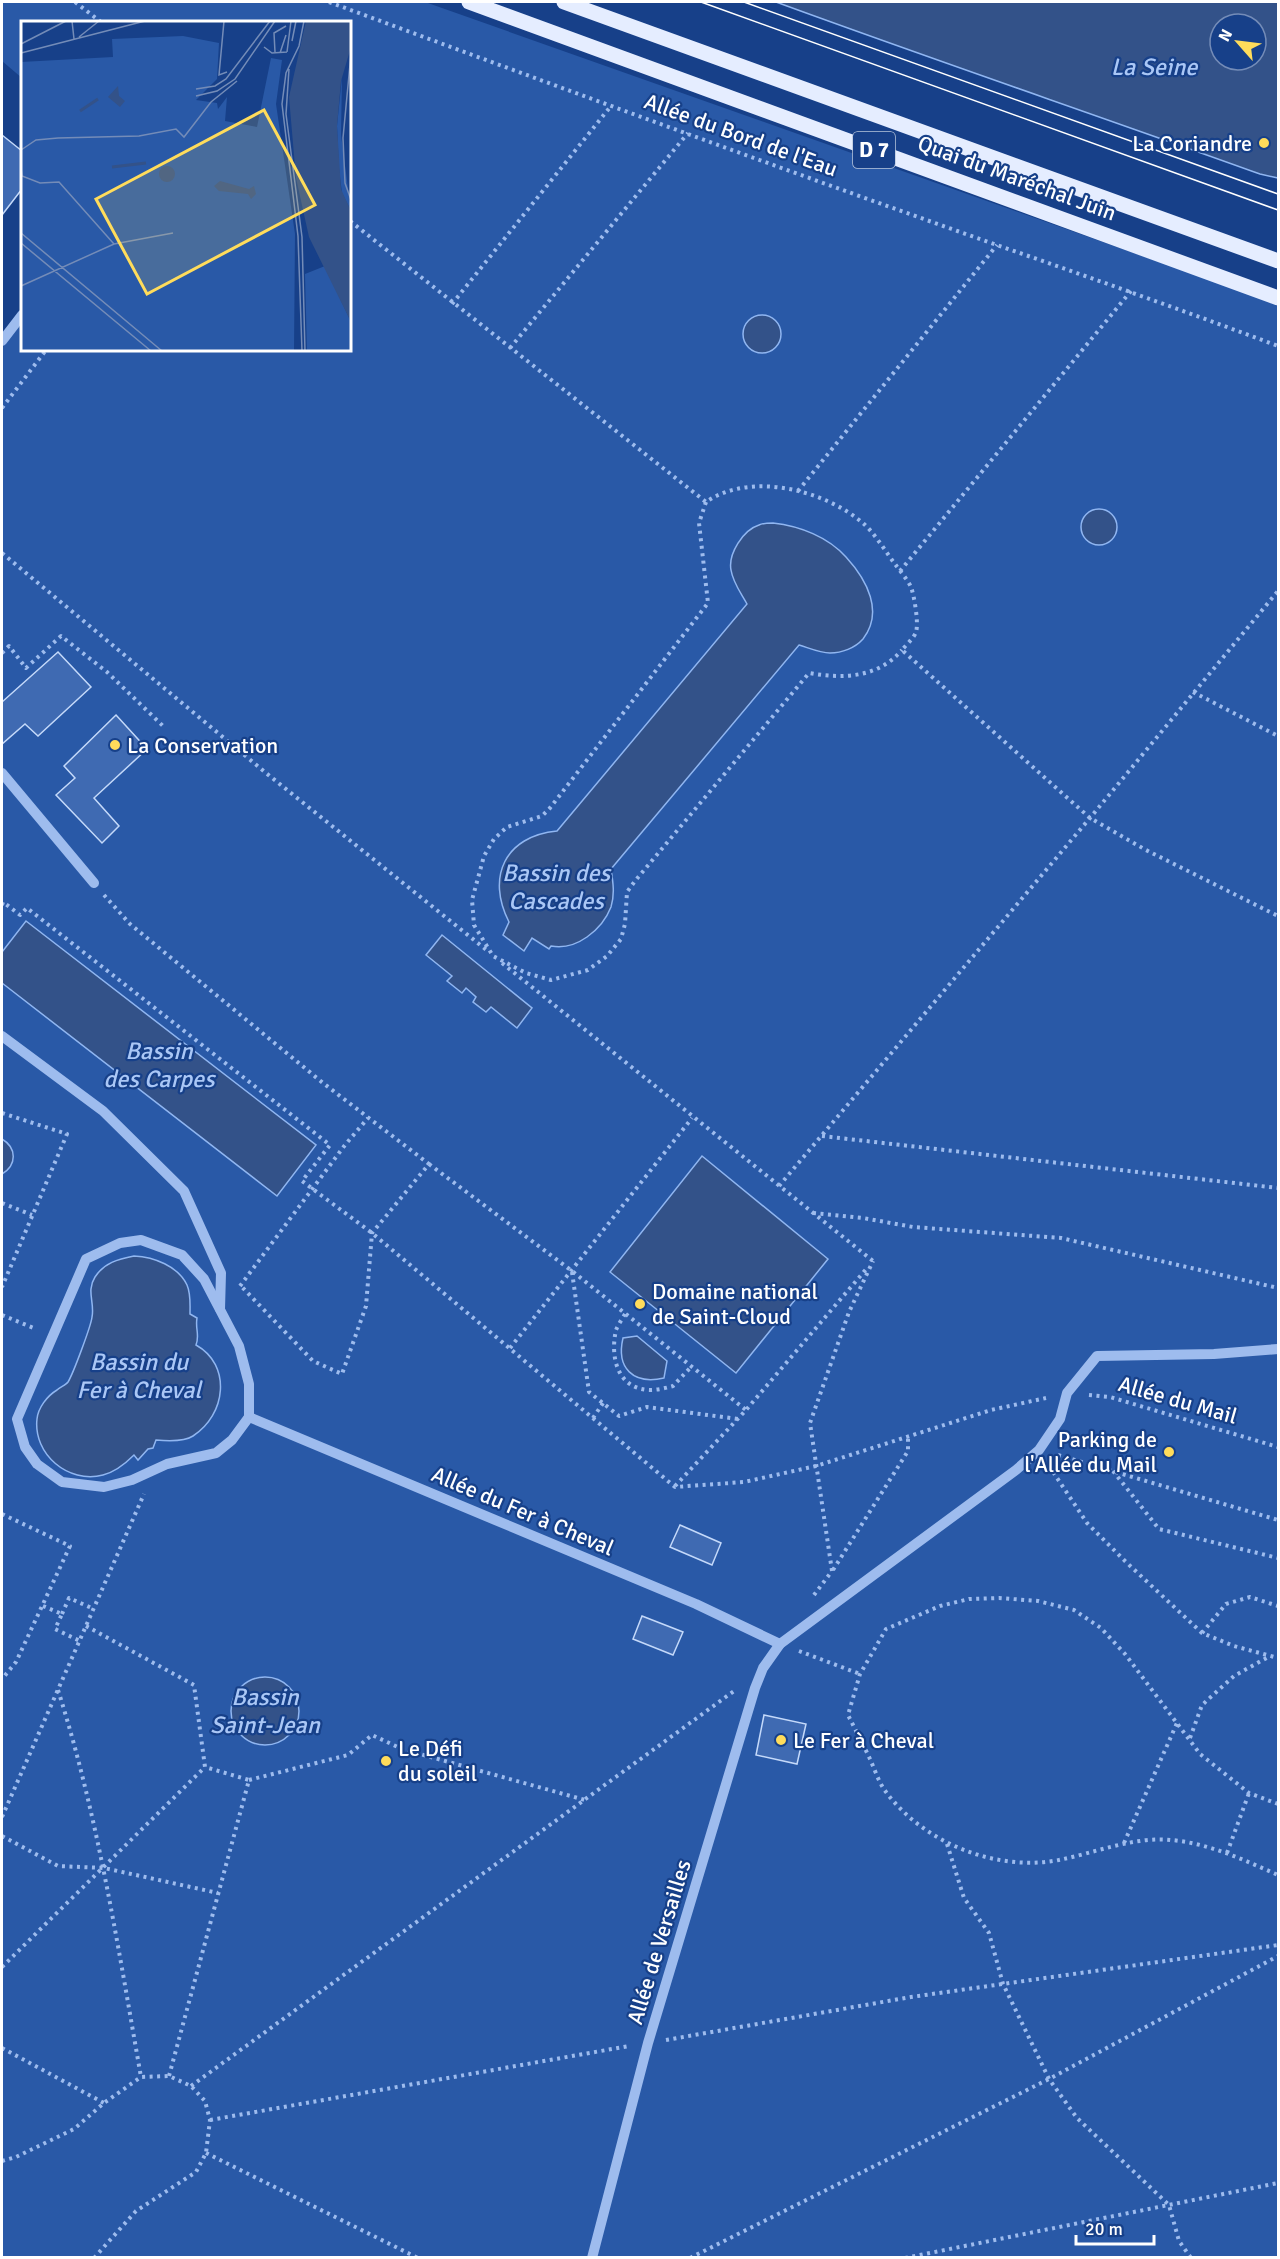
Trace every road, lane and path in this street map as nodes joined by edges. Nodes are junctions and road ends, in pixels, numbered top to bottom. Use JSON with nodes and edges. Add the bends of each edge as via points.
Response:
{"nodes":[{"id":1,"x":75,"y":2,"type":"edge"},
{"id":2,"x":329,"y":2,"type":"edge"},
{"id":3,"x":469,"y":2,"type":"edge"},
{"id":4,"x":564,"y":2,"type":"edge"},
{"id":5,"x":100,"y":21,"type":"edge"},
{"id":6,"x":610,"y":106,"type":"junction"},
{"id":7,"x":688,"y":133,"type":"junction"},
{"id":8,"x":351,"y":222,"type":"edge"},
{"id":9,"x":997,"y":245,"type":"junction"},
{"id":10,"x":1278,"y":261,"type":"edge"},
{"id":11,"x":1131,"y":291,"type":"junction"},
{"id":12,"x":1278,"y":298,"type":"edge"},
{"id":13,"x":452,"y":304,"type":"junction"},
{"id":14,"x":21,"y":316,"type":"edge"},
{"id":15,"x":2,"y":341,"type":"edge"},
{"id":16,"x":1278,"y":346,"type":"edge"},
{"id":17,"x":510,"y":348,"type":"junction"},
{"id":18,"x":45,"y":351,"type":"edge"},
{"id":19,"x":2,"y":408,"type":"edge"},
{"id":20,"x":798,"y":491,"type":"junction"},
{"id":21,"x":706,"y":502,"type":"junction"},
{"id":22,"x":2,"y":553,"type":"edge"},
{"id":23,"x":900,"y":571,"type":"junction"},
{"id":24,"x":1278,"y":591,"type":"edge"},
{"id":25,"x":902,"y":650,"type":"junction"},
{"id":26,"x":2,"y":653,"type":"edge"},
{"id":27,"x":1193,"y":692,"type":"junction"},
{"id":28,"x":163,"y":726,"type":"dead end"},
{"id":29,"x":1278,"y":736,"type":"edge"},
{"id":30,"x":2,"y":773,"type":"edge"},
{"id":31,"x":1090,"y":818,"type":"junction"},
{"id":32,"x":94,"y":883,"type":"joint"},
{"id":33,"x":2,"y":905,"type":"edge"},
{"id":34,"x":1278,"y":916,"type":"edge"},
{"id":35,"x":493,"y":956,"type":"junction"},
{"id":36,"x":2,"y":1036,"type":"edge"},
{"id":37,"x":2,"y":1113,"type":"edge"},
{"id":38,"x":369,"y":1118,"type":"junction"},
{"id":39,"x":693,"y":1119,"type":"junction"},
{"id":40,"x":822,"y":1136,"type":"junction"},
{"id":41,"x":429,"y":1164,"type":"junction"},
{"id":42,"x":779,"y":1186,"type":"junction"},
{"id":43,"x":313,"y":1188,"type":"junction"},
{"id":44,"x":1278,"y":1188,"type":"edge"},
{"id":45,"x":2,"y":1203,"type":"edge"},
{"id":46,"x":813,"y":1213,"type":"junction"},
{"id":47,"x":32,"y":1215,"type":"junction"},
{"id":48,"x":372,"y":1233,"type":"junction"},
{"id":49,"x":873,"y":1262,"type":"junction"},
{"id":50,"x":256,"y":1267,"type":"dead end"},
{"id":51,"x":572,"y":1271,"type":"junction"},
{"id":52,"x":241,"y":1286,"type":"dead end"},
{"id":53,"x":2,"y":1287,"type":"edge"},
{"id":54,"x":1278,"y":1288,"type":"edge"},
{"id":55,"x":220,"y":1310,"type":"junction"},
{"id":56,"x":625,"y":1314,"type":"junction"},
{"id":57,"x":2,"y":1315,"type":"edge"},
{"id":58,"x":40,"y":1331,"type":"dead end"},
{"id":59,"x":510,"y":1348,"type":"junction"},
{"id":60,"x":1278,"y":1349,"type":"edge"},
{"id":61,"x":691,"y":1367,"type":"junction"},
{"id":62,"x":1067,"y":1393,"type":"junction"},
{"id":63,"x":603,"y":1403,"type":"junction"},
{"id":64,"x":746,"y":1410,"type":"junction"},
{"id":65,"x":249,"y":1417,"type":"junction"},
{"id":66,"x":593,"y":1418,"type":"junction"},
{"id":67,"x":738,"y":1419,"type":"junction"},
{"id":68,"x":908,"y":1437,"type":"junction"},
{"id":69,"x":1278,"y":1447,"type":"edge"},
{"id":70,"x":1039,"y":1450,"type":"junction"},
{"id":71,"x":816,"y":1466,"type":"junction"},
{"id":72,"x":156,"y":1469,"type":"junction"},
{"id":73,"x":1112,"y":1471,"type":"junction"},
{"id":74,"x":675,"y":1487,"type":"junction"},
{"id":75,"x":2,"y":1514,"type":"edge"},
{"id":76,"x":1278,"y":1520,"type":"edge"},
{"id":77,"x":1278,"y":1558,"type":"edge"},
{"id":78,"x":832,"y":1571,"type":"junction"},
{"id":79,"x":813,"y":1597,"type":"dead end"},
{"id":80,"x":43,"y":1606,"type":"junction"},
{"id":81,"x":1278,"y":1606,"type":"edge"},
{"id":82,"x":94,"y":1609,"type":"junction"},
{"id":83,"x":62,"y":1614,"type":"junction"},
{"id":84,"x":86,"y":1626,"type":"junction"},
{"id":85,"x":1202,"y":1633,"type":"junction"},
{"id":86,"x":80,"y":1641,"type":"junction"},
{"id":87,"x":780,"y":1644,"type":"junction"},
{"id":88,"x":1270,"y":1656,"type":"junction"},
{"id":89,"x":1278,"y":1658,"type":"edge"},
{"id":90,"x":860,"y":1674,"type":"junction"},
{"id":91,"x":2,"y":1679,"type":"edge"},
{"id":92,"x":58,"y":1690,"type":"junction"},
{"id":93,"x":735,"y":1690,"type":"dead end"},
{"id":94,"x":1177,"y":1723,"type":"junction"},
{"id":95,"x":1189,"y":1739,"type":"junction"},
{"id":96,"x":205,"y":1767,"type":"junction"},
{"id":97,"x":249,"y":1780,"type":"junction"},
{"id":98,"x":1249,"y":1793,"type":"junction"},
{"id":99,"x":586,"y":1800,"type":"junction"},
{"id":100,"x":1278,"y":1804,"type":"edge"},
{"id":101,"x":2,"y":1817,"type":"edge"},
{"id":102,"x":2,"y":1836,"type":"edge"},
{"id":103,"x":1124,"y":1843,"type":"junction"},
{"id":104,"x":947,"y":1844,"type":"junction"},
{"id":105,"x":1227,"y":1853,"type":"junction"},
{"id":106,"x":104,"y":1869,"type":"junction"},
{"id":107,"x":1278,"y":1875,"type":"edge"},
{"id":108,"x":218,"y":1893,"type":"junction"},
{"id":109,"x":1278,"y":1945,"type":"edge"},
{"id":110,"x":1278,"y":1956,"type":"edge"},
{"id":111,"x":2,"y":1967,"type":"edge"},
{"id":112,"x":1003,"y":1984,"type":"junction"},
{"id":113,"x":648,"y":2043,"type":"junction"},
{"id":114,"x":2,"y":2048,"type":"edge"},
{"id":115,"x":169,"y":2076,"type":"junction"},
{"id":116,"x":141,"y":2077,"type":"junction"},
{"id":117,"x":1049,"y":2079,"type":"junction"},
{"id":118,"x":191,"y":2086,"type":"junction"},
{"id":119,"x":104,"y":2103,"type":"junction"},
{"id":120,"x":210,"y":2120,"type":"junction"},
{"id":121,"x":206,"y":2153,"type":"junction"},
{"id":122,"x":2,"y":2162,"type":"edge"},
{"id":123,"x":1278,"y":2183,"type":"edge"},
{"id":124,"x":1169,"y":2205,"type":"junction"},
{"id":125,"x":94,"y":2258,"type":"edge"},
{"id":126,"x":418,"y":2258,"type":"edge"},
{"id":127,"x":592,"y":2258,"type":"edge"},
{"id":128,"x":690,"y":2258,"type":"edge"},
{"id":129,"x":905,"y":2258,"type":"edge"},
{"id":130,"x":1191,"y":2258,"type":"edge"}],
"edges":[{"from":1,"to":5,"type":"path"},
{"from":2,"to":6,"type":"path","name":"Allée du Bord de l'Eau"},
{"from":3,"to":12,"type":"main road","name":"Quai du Maréchal Juin","number":"D 7"},
{"from":4,"to":10,"type":"main road","name":"Quai du Maréchal Juin","number":"D 7"},
{"from":6,"to":7,"type":"path","name":"Allée du Bord de l'Eau"},
{"from":6,"to":13,"type":"path"},
{"from":7,"to":9,"type":"path","name":"Allée du Bord de l'Eau"},
{"from":7,"to":17,"type":"path"},
{"from":8,"to":13,"type":"path"},
{"from":9,"to":11,"type":"path","name":"Allée du Bord de l'Eau"},
{"from":9,"to":20,"type":"path"},
{"from":11,"to":16,"type":"path","name":"Allée du Bord de l'Eau"},
{"from":11,"to":23,"type":"path"},
{"from":13,"to":17,"type":"path"},
{"from":14,"to":15,"type":"street"},
{"from":17,"to":21,"type":"path"},
{"from":18,"to":19,"type":"path"},
{"from":20,"to":21,"type":"path","via":[[739,488]]},
{"from":20,"to":23,"type":"path","via":[[820,497],[865,525]]},
{"from":21,"to":35,"type":"path","via":[[699,523],[708,603],[550,808],[542,816],[507,827],[484,856],[472,900],[474,926]]},
{"from":22,"to":35,"type":"path"},
{"from":23,"to":25,"type":"path","via":[[911,587],[917,621],[916,633]]},
{"from":24,"to":27,"type":"path"},
{"from":25,"to":31,"type":"path"},
{"from":25,"to":35,"type":"path","via":[[892,662],[870,672],[846,676],[809,673],[627,892],[621,939],[607,956],[588,970],[551,980],[526,973]]},
{"from":26,"to":28,"type":"path","via":[[9,646],[26,668],[61,636],[107,672]]},
{"from":27,"to":29,"type":"path"},
{"from":27,"to":31,"type":"path"},
{"from":30,"to":32,"type":"street"},
{"from":31,"to":34,"type":"path"},
{"from":31,"to":40,"type":"path"},
{"from":32,"to":38,"type":"path","via":[[130,924]]},
{"from":33,"to":43,"type":"path","via":[[3,902],[20,915],[27,908],[330,1145],[302,1181]]},
{"from":35,"to":39,"type":"path"},
{"from":36,"to":55,"type":"street","via":[[103,1111],[184,1191],[221,1273]]},
{"from":37,"to":47,"type":"path","via":[[67,1134]]},
{"from":38,"to":41,"type":"path"},
{"from":38,"to":43,"type":"path"},
{"from":39,"to":42,"type":"path"},
{"from":39,"to":51,"type":"path"},
{"from":40,"to":42,"type":"path"},
{"from":40,"to":44,"type":"path"},
{"from":41,"to":48,"type":"path"},
{"from":41,"to":51,"type":"path"},
{"from":42,"to":46,"type":"path"},
{"from":43,"to":48,"type":"path"},
{"from":43,"to":50,"type":"path"},
{"from":45,"to":47,"type":"path"},
{"from":46,"to":49,"type":"path"},
{"from":46,"to":54,"type":"path","via":[[913,1227],[1061,1239]]},
{"from":47,"to":53,"type":"path"},
{"from":48,"to":52,"type":"path","via":[[366,1306],[342,1374],[313,1361]]},
{"from":48,"to":59,"type":"path"},
{"from":49,"to":64,"type":"path"},
{"from":49,"to":71,"type":"path","via":[[849,1312],[810,1423]]},
{"from":51,"to":56,"type":"path"},
{"from":51,"to":59,"type":"path"},
{"from":51,"to":63,"type":"path","via":[[589,1392]]},
{"from":55,"to":65,"type":"street","via":[[239,1346],[249,1384]]},
{"from":55,"to":72,"type":"street","via":[[204,1279],[182,1254],[141,1240],[120,1243],[86,1259],[17,1419],[25,1447],[37,1464],[62,1482],[104,1487]]},
{"from":56,"to":61,"type":"path"},
{"from":56,"to":61,"type":"path","via":[[616,1330],[615,1359],[621,1377],[630,1385],[649,1390],[673,1386]]},
{"from":57,"to":58,"type":"path"},
{"from":59,"to":66,"type":"path"},
{"from":60,"to":62,"type":"street","via":[[1097,1356]]},
{"from":61,"to":64,"type":"path"},
{"from":62,"to":68,"type":"path","name":"Allée du Mail","via":[[991,1410]]},
{"from":62,"to":69,"type":"path","name":"Allée du Mail","via":[[1110,1396]]},
{"from":62,"to":70,"type":"street","via":[[1060,1419]]},
{"from":63,"to":66,"type":"path"},
{"from":63,"to":67,"type":"path","via":[[619,1416],[647,1407]]},
{"from":64,"to":67,"type":"path"},
{"from":65,"to":72,"type":"street","via":[[232,1440],[216,1453]]},
{"from":65,"to":87,"type":"street","name":"Allée du Fer à Cheval","via":[[696,1604]]},
{"from":66,"to":74,"type":"path"},
{"from":67,"to":74,"type":"path"},
{"from":68,"to":71,"type":"path","name":"Allée du Mail"},
{"from":68,"to":78,"type":"path","via":[[908,1451]]},
{"from":70,"to":73,"type":"path"},
{"from":70,"to":85,"type":"path","via":[[1087,1523]]},
{"from":70,"to":87,"type":"street"},
{"from":71,"to":74,"type":"path","name":"Allée du Mail","via":[[744,1482]]},
{"from":71,"to":78,"type":"path"},
{"from":72,"to":82,"type":"path"},
{"from":73,"to":76,"type":"path"},
{"from":73,"to":77,"type":"path","via":[[1159,1530]]},
{"from":75,"to":80,"type":"path","via":[[70,1546]]},
{"from":78,"to":79,"type":"path"},
{"from":80,"to":83,"type":"path"},
{"from":80,"to":91,"type":"path","via":[[16,1662]]},
{"from":81,"to":85,"type":"path","via":[[1250,1597],[1227,1604]]},
{"from":82,"to":83,"type":"path","via":[[69,1598]]},
{"from":82,"to":84,"type":"path"},
{"from":83,"to":86,"type":"path","via":[[55,1629]]},
{"from":84,"to":86,"type":"path"},
{"from":84,"to":96,"type":"path","via":[[194,1685]]},
{"from":85,"to":88,"type":"path"},
{"from":86,"to":92,"type":"path"},
{"from":87,"to":90,"type":"path"},
{"from":87,"to":113,"type":"street","name":"Allée de Versailles","via":[[755,1688]]},
{"from":88,"to":89,"type":"path"},
{"from":88,"to":95,"type":"path","via":[[1233,1676],[1202,1706]]},
{"from":90,"to":94,"type":"path","via":[[886,1629],[910,1618],[969,1599],[1038,1601],[1074,1610],[1101,1628]]},
{"from":90,"to":104,"type":"path","via":[[848,1715],[885,1791],[912,1821]]},
{"from":92,"to":101,"type":"path"},
{"from":92,"to":106,"type":"path"},
{"from":93,"to":99,"type":"path"},
{"from":94,"to":95,"type":"path"},
{"from":94,"to":103,"type":"path"},
{"from":95,"to":98,"type":"path","via":[[1200,1754]]},
{"from":96,"to":97,"type":"path"},
{"from":96,"to":106,"type":"path"},
{"from":97,"to":99,"type":"path","via":[[348,1755],[372,1735],[402,1749]]},
{"from":97,"to":108,"type":"path"},
{"from":98,"to":100,"type":"path"},
{"from":98,"to":105,"type":"path"},
{"from":99,"to":118,"type":"path"},
{"from":102,"to":106,"type":"path","via":[[58,1866]]},
{"from":103,"to":104,"type":"path","via":[[1049,1862],[977,1855]]},
{"from":103,"to":105,"type":"path","via":[[1170,1839]]},
{"from":104,"to":112,"type":"path","via":[[964,1898],[989,1933]]},
{"from":105,"to":107,"type":"path"},
{"from":106,"to":108,"type":"path"},
{"from":106,"to":111,"type":"path"},
{"from":106,"to":116,"type":"path"},
{"from":108,"to":115,"type":"path"},
{"from":109,"to":112,"type":"path"},
{"from":110,"to":117,"type":"path"},
{"from":112,"to":113,"type":"path"},
{"from":112,"to":117,"type":"path"},
{"from":113,"to":120,"type":"path"},
{"from":113,"to":127,"type":"street","name":"Allée de Versailles"},
{"from":114,"to":119,"type":"path"},
{"from":115,"to":116,"type":"path"},
{"from":115,"to":118,"type":"path"},
{"from":116,"to":119,"type":"path"},
{"from":117,"to":124,"type":"path","via":[[1077,2118]]},
{"from":117,"to":128,"type":"path"},
{"from":118,"to":120,"type":"path","via":[[205,2101]]},
{"from":119,"to":122,"type":"path","via":[[74,2128]]},
{"from":120,"to":121,"type":"path"},
{"from":121,"to":125,"type":"path","via":[[195,2172],[136,2211]]},
{"from":121,"to":126,"type":"path"},
{"from":123,"to":124,"type":"path"},
{"from":124,"to":129,"type":"path"},
{"from":124,"to":130,"type":"path","via":[[1179,2241]]}]}
